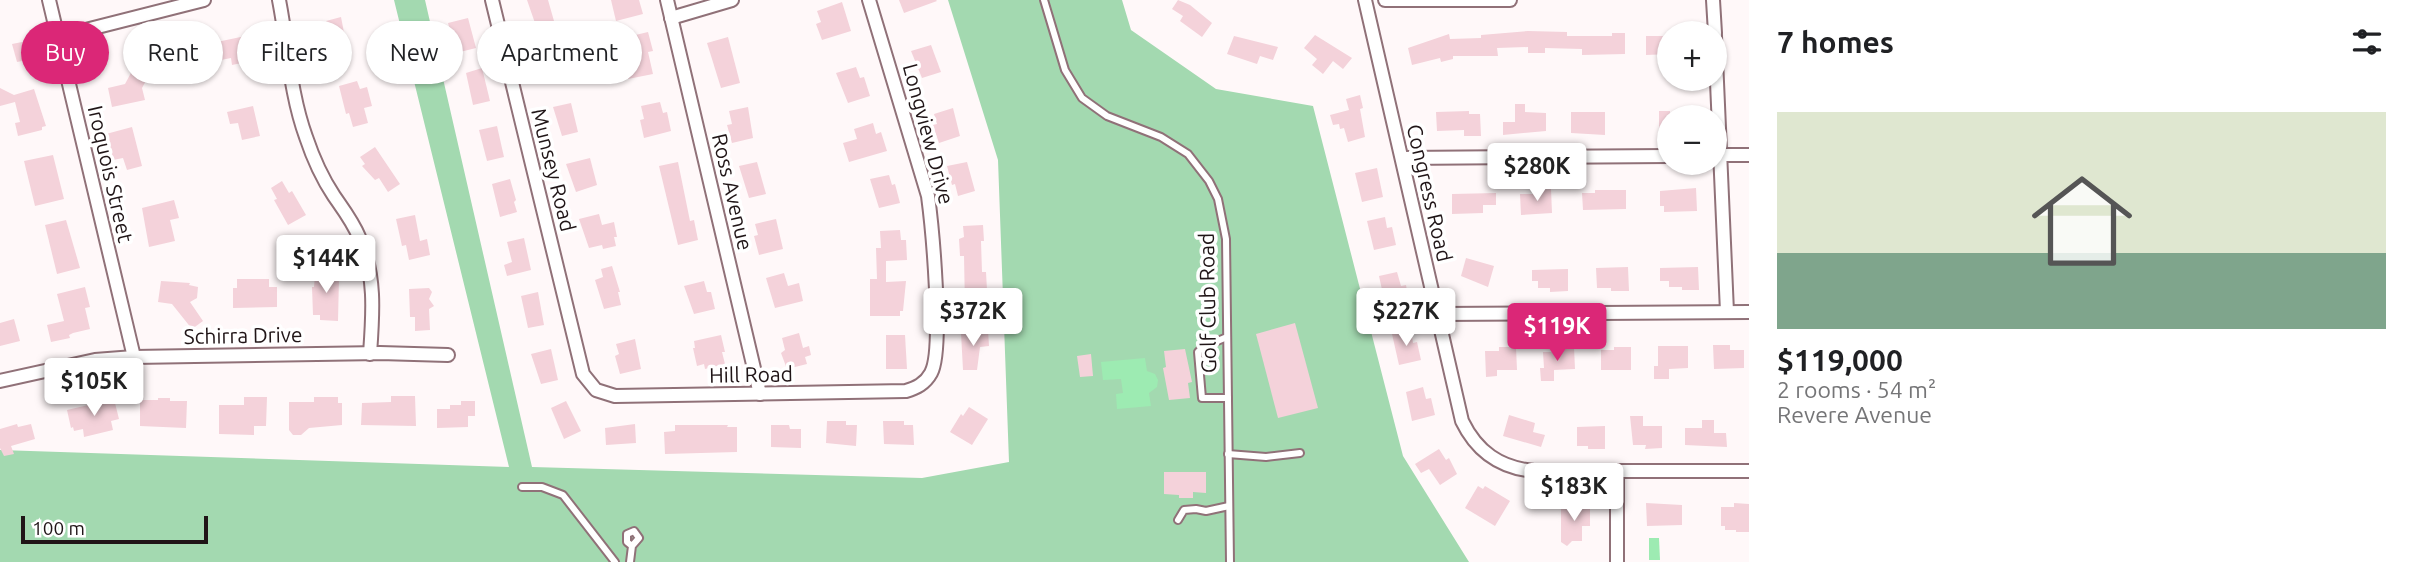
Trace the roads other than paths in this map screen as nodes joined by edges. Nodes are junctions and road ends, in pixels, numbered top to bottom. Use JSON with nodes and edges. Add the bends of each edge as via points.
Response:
{"nodes":[{"id":1,"x":49,"y":0,"type":"edge"},
{"id":2,"x":204,"y":0,"type":"edge"},
{"id":3,"x":279,"y":0,"type":"edge"},
{"id":4,"x":492,"y":0,"type":"edge"},
{"id":5,"x":667,"y":0,"type":"edge"},
{"id":6,"x":732,"y":0,"type":"edge"},
{"id":7,"x":869,"y":0,"type":"edge"},
{"id":8,"x":1044,"y":0,"type":"edge"},
{"id":9,"x":1365,"y":0,"type":"edge"},
{"id":10,"x":1385,"y":0,"type":"edge"},
{"id":11,"x":1510,"y":0,"type":"edge"},
{"id":12,"x":1713,"y":0,"type":"edge"},
{"id":13,"x":671,"y":18,"type":"junction"},
{"id":14,"x":54,"y":21,"type":"edge"},
{"id":15,"x":1714,"y":21,"type":"edge"},
{"id":16,"x":109,"y":24,"type":"edge"},
{"id":17,"x":69,"y":84,"type":"edge"},
{"id":18,"x":1727,"y":155,"type":"edge"},
{"id":19,"x":1749,"y":155,"type":"edge"},
{"id":20,"x":1657,"y":156,"type":"edge"},
{"id":21,"x":1402,"y":158,"type":"junction"},
{"id":22,"x":1719,"y":175,"type":"edge"},
{"id":23,"x":1727,"y":312,"type":"junction"},
{"id":24,"x":1749,"y":312,"type":"edge"},
{"id":25,"x":1438,"y":314,"type":"junction"},
{"id":26,"x":1227,"y":337,"type":"junction"},
{"id":27,"x":370,"y":354,"type":"junction"},
{"id":28,"x":448,"y":355,"type":"dead end"},
{"id":29,"x":134,"y":358,"type":"junction"},
{"id":30,"x":0,"y":381,"type":"edge"},
{"id":31,"x":597,"y":390,"type":"joint"},
{"id":32,"x":905,"y":391,"type":"joint"},
{"id":33,"x":761,"y":394,"type":"junction"},
{"id":34,"x":1228,"y":398,"type":"junction"},
{"id":35,"x":1300,"y":453,"type":"dead end"},
{"id":36,"x":1228,"y":454,"type":"junction"},
{"id":37,"x":1617,"y":471,"type":"junction"},
{"id":38,"x":1749,"y":471,"type":"edge"},
{"id":39,"x":522,"y":487,"type":"dead end"},
{"id":40,"x":1229,"y":506,"type":"junction"},
{"id":41,"x":1178,"y":520,"type":"dead end"},
{"id":42,"x":632,"y":546,"type":"dead end"},
{"id":43,"x":615,"y":562,"type":"edge"},
{"id":44,"x":630,"y":562,"type":"edge"},
{"id":45,"x":1230,"y":562,"type":"edge"},
{"id":46,"x":1617,"y":562,"type":"edge"}],
"edges":[{"from":1,"to":14,"type":"street","name":"Iroquois Street"},
{"from":2,"to":16,"type":"street"},
{"from":3,"to":27,"type":"street","via":[[289,73],[306,138],[358,235],[372,277]]},
{"from":4,"to":31,"type":"street","name":"Munsey Road","via":[[583,374]]},
{"from":5,"to":13,"type":"street","name":"Ross Avenue"},
{"from":6,"to":13,"type":"street"},
{"from":7,"to":32,"type":"street","name":"Longview Drive","via":[[922,170],[932,222],[935,363],[926,381]]},
{"from":8,"to":26,"type":"lane","name":"Golf Club Road","via":[[1065,70],[1082,98],[1107,116],[1174,144],[1194,160],[1209,181],[1218,199],[1226,239]]},
{"from":9,"to":21,"type":"street","name":"Congress Road"},
{"from":10,"to":11,"type":"street"},
{"from":12,"to":15,"type":"street"},
{"from":13,"to":33,"type":"street","name":"Ross Avenue"},
{"from":17,"to":29,"type":"street","name":"Iroquois Street"},
{"from":18,"to":19,"type":"street"},
{"from":20,"to":21,"type":"street"},
{"from":21,"to":25,"type":"street","name":"Congress Road"},
{"from":22,"to":23,"type":"street"},
{"from":23,"to":24,"type":"street"},
{"from":23,"to":25,"type":"street"},
{"from":25,"to":37,"type":"street","name":"Congress Road","via":[[1462,421],[1480,449],[1519,470]]},
{"from":26,"to":34,"type":"lane","name":"Golf Club Road"},
{"from":26,"to":34,"type":"lane","via":[[1203,347],[1198,355],[1202,398]]},
{"from":27,"to":28,"type":"street","name":"Schirra Drive"},
{"from":27,"to":29,"type":"street","name":"Schirra Drive"},
{"from":29,"to":30,"type":"street","name":"Schirra Drive","via":[[95,360]]},
{"from":31,"to":33,"type":"street","name":"Hill Road","via":[[615,396]]},
{"from":32,"to":33,"type":"street","name":"Hill Road"},
{"from":34,"to":36,"type":"lane","name":"Golf Club Road"},
{"from":35,"to":36,"type":"lane","via":[[1266,457]]},
{"from":36,"to":40,"type":"lane","name":"Golf Club Road"},
{"from":37,"to":38,"type":"street","name":"Congress Road"},
{"from":37,"to":46,"type":"street"},
{"from":39,"to":43,"type":"lane","via":[[542,487],[563,495]]},
{"from":40,"to":41,"type":"lane","via":[[1184,510]]},
{"from":40,"to":45,"type":"lane","name":"Golf Club Road"},
{"from":42,"to":44,"type":"lane"}]}
